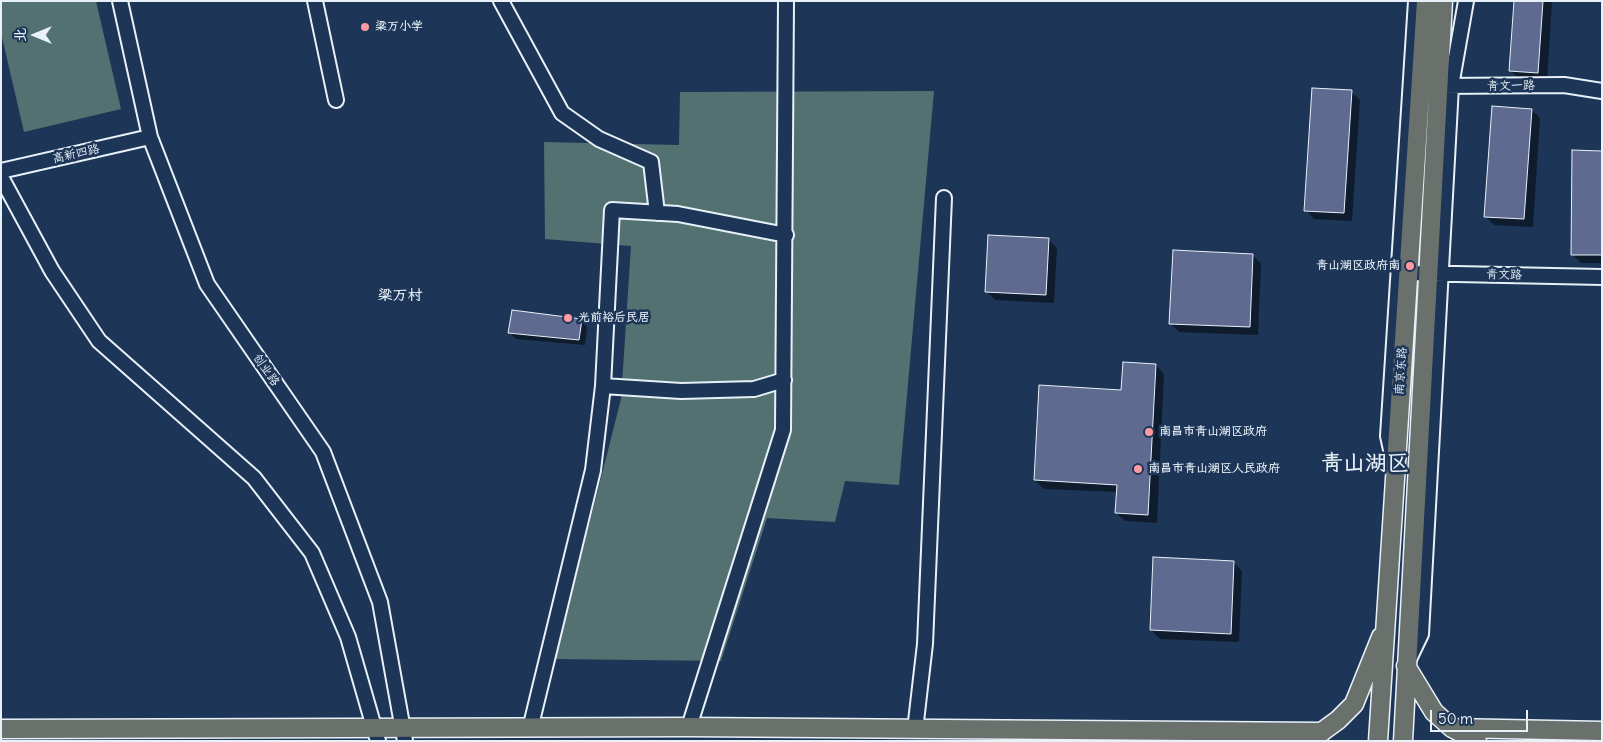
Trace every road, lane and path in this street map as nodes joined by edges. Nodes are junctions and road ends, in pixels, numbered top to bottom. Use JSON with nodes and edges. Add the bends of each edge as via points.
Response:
{"nodes":[{"id":1,"x":120,"y":1,"type":"edge"},
{"id":2,"x":315,"y":1,"type":"edge"},
{"id":3,"x":501,"y":1,"type":"edge"},
{"id":4,"x":786,"y":1,"type":"edge"},
{"id":5,"x":1416,"y":1,"type":"edge"},
{"id":6,"x":1426,"y":1,"type":"edge"},
{"id":7,"x":1443,"y":1,"type":"edge"},
{"id":8,"x":1466,"y":1,"type":"edge"},
{"id":9,"x":1420,"y":85,"type":"junction"},
{"id":10,"x":1445,"y":86,"type":"junction"},
{"id":11,"x":1602,"y":91,"type":"edge"},
{"id":12,"x":336,"y":100,"type":"dead end"},
{"id":13,"x":150,"y":137,"type":"junction"},
{"id":14,"x":1,"y":171,"type":"edge"},
{"id":15,"x":1,"y":177,"type":"edge"},
{"id":16,"x":944,"y":198,"type":"dead end"},
{"id":17,"x":656,"y":213,"type":"junction"},
{"id":18,"x":786,"y":234,"type":"junction"},
{"id":19,"x":1407,"y":273,"type":"junction"},
{"id":20,"x":1434,"y":273,"type":"junction"},
{"id":21,"x":1602,"y":277,"type":"edge"},
{"id":22,"x":784,"y":380,"type":"junction"},
{"id":23,"x":603,"y":386,"type":"junction"},
{"id":24,"x":1395,"y":470,"type":"junction"},
{"id":25,"x":1385,"y":627,"type":"junction"},
{"id":26,"x":1406,"y":666,"type":"junction"},
{"id":27,"x":689,"y":727,"type":"junction"},
{"id":28,"x":1452,"y":728,"type":"junction"},
{"id":29,"x":1,"y":729,"type":"edge"},
{"id":30,"x":530,"y":729,"type":"junction"},
{"id":31,"x":915,"y":730,"type":"junction"},
{"id":32,"x":1602,"y":731,"type":"edge"},
{"id":33,"x":376,"y":735,"type":"edge"},
{"id":34,"x":404,"y":735,"type":"edge"},
{"id":35,"x":1316,"y":736,"type":"edge"},
{"id":36,"x":1378,"y":741,"type":"edge"},
{"id":37,"x":1403,"y":741,"type":"edge"},
{"id":38,"x":1477,"y":741,"type":"edge"}],
"edges":[{"from":1,"to":13,"type":"street","name":"创业路"},
{"from":2,"to":12,"type":"street"},
{"from":3,"to":17,"type":"street","via":[[562,112],[599,139],[651,162]]},
{"from":4,"to":18,"type":"street"},
{"from":5,"to":24,"type":"street","via":[[1388,436]]},
{"from":6,"to":9,"type":"main road","name":"南京东路"},
{"from":7,"to":10,"type":"main road","name":"南京东路"},
{"from":8,"to":10,"type":"street"},
{"from":9,"to":10,"type":"street","name":"青文一路"},
{"from":9,"to":19,"type":"main road","name":"南京东路"},
{"from":10,"to":11,"type":"street","name":"青文一路","via":[[1564,85]]},
{"from":10,"to":20,"type":"main road","name":"南京东路"},
{"from":13,"to":14,"type":"street","name":"高新四路"},
{"from":13,"to":34,"type":"street","name":"创业路","via":[[207,284],[323,452],[380,602]]},
{"from":15,"to":33,"type":"street","via":[[52,272],[99,341],[254,478],[312,553],[348,637]]},
{"from":16,"to":31,"type":"street","via":[[925,644]]},
{"from":17,"to":18,"type":"street","via":[[678,214]]},
{"from":17,"to":23,"type":"street","via":[[612,210]]},
{"from":18,"to":22,"type":"street"},
{"from":19,"to":20,"type":"street","name":"青文路"},
{"from":19,"to":24,"type":"main road","name":"南京东路"},
{"from":20,"to":21,"type":"street","name":"青文路"},
{"from":20,"to":26,"type":"main road","name":"南京东路"},
{"from":22,"to":23,"type":"street","via":[[754,389],[681,391]]},
{"from":22,"to":27,"type":"street","via":[[783,430]]},
{"from":23,"to":30,"type":"street","via":[[593,470]]},
{"from":24,"to":25,"type":"main road","name":"南京东路"},
{"from":25,"to":35,"type":"main road","via":[[1354,704]]},
{"from":25,"to":36,"type":"main road","name":"南京东路"},
{"from":26,"to":28,"type":"main road","via":[[1434,712]]},
{"from":26,"to":37,"type":"main road","name":"南京东路"},
{"from":27,"to":30,"type":"main road"},
{"from":27,"to":31,"type":"main road"},
{"from":28,"to":32,"type":"main road"},
{"from":28,"to":38,"type":"main road"},
{"from":29,"to":33,"type":"main road"},
{"from":30,"to":34,"type":"main road"},
{"from":31,"to":35,"type":"main road"},
{"from":33,"to":34,"type":"main road"}]}
